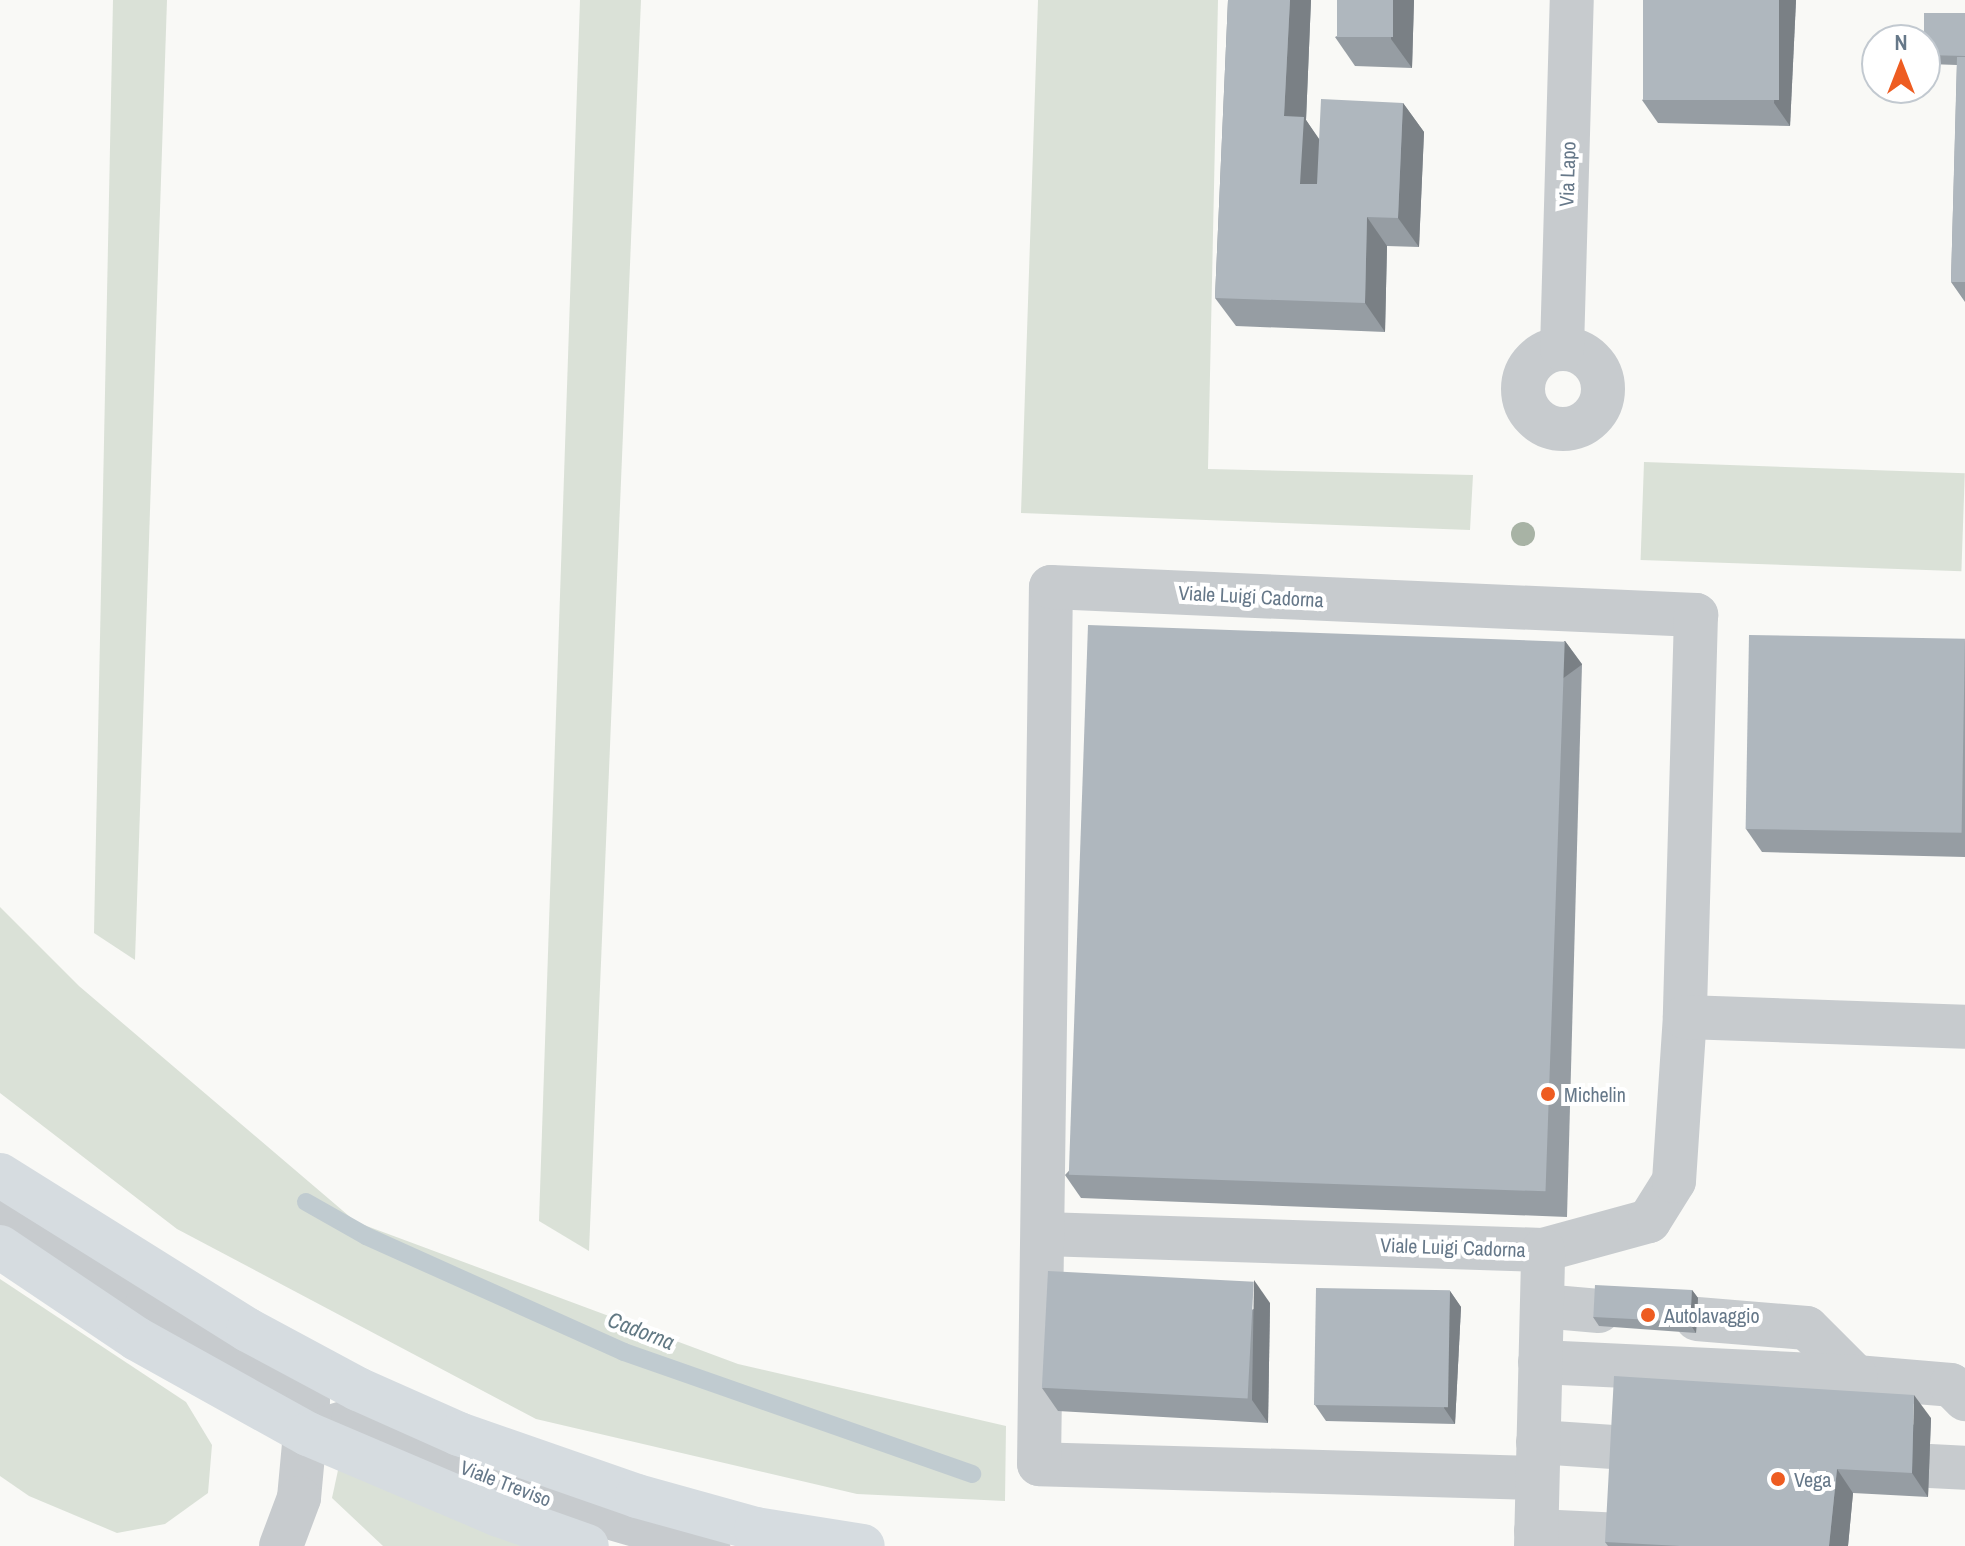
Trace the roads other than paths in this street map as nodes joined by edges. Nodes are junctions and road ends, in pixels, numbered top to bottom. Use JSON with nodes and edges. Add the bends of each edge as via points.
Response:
{"nodes":[{"id":1,"x":1572,"y":0,"type":"edge"},
{"id":2,"x":1562,"y":349,"type":"dead end"},
{"id":3,"x":1685,"y":1017,"type":"junction"},
{"id":4,"x":1965,"y":1027,"type":"edge"},
{"id":5,"x":0,"y":1175,"type":"edge"},
{"id":6,"x":0,"y":1208,"type":"edge"},
{"id":7,"x":1043,"y":1234,"type":"junction"},
{"id":8,"x":0,"y":1247,"type":"edge"},
{"id":9,"x":1543,"y":1250,"type":"junction"},
{"id":10,"x":1542,"y":1306,"type":"junction"},
{"id":11,"x":1599,"y":1311,"type":"edge"},
{"id":12,"x":1697,"y":1319,"type":"dead end"},
{"id":13,"x":1540,"y":1362,"type":"junction"},
{"id":14,"x":1856,"y":1377,"type":"junction"},
{"id":15,"x":1965,"y":1399,"type":"edge"},
{"id":16,"x":308,"y":1434,"type":"junction"},
{"id":17,"x":1628,"y":1448,"type":"edge"},
{"id":18,"x":1536,"y":1460,"type":"junction"},
{"id":19,"x":756,"y":1529,"type":"junction"},
{"id":20,"x":1622,"y":1535,"type":"edge"},
{"id":21,"x":1536,"y":1539,"type":"edge"},
{"id":22,"x":281,"y":1546,"type":"edge"},
{"id":23,"x":587,"y":1546,"type":"edge"},
{"id":24,"x":710,"y":1546,"type":"edge"},
{"id":25,"x":863,"y":1546,"type":"edge"}],
"edges":[{"from":1,"to":2,"type":"street","name":"Via Lapo"},
{"from":3,"to":4,"type":"street"},
{"from":3,"to":7,"type":"street","name":"Viale Luigi Cadorna","via":[[1696,615],[1051,587]]},
{"from":3,"to":9,"type":"street","name":"Viale Luigi Cadorna","via":[[1674,1181],[1649,1221]]},
{"from":5,"to":19,"type":"main road","via":[[248,1330],[358,1389],[459,1434],[637,1496]]},
{"from":6,"to":16,"type":"street","via":[[146,1307],[308,1401]]},
{"from":7,"to":9,"type":"street","name":"Viale Luigi Cadorna"},
{"from":7,"to":18,"type":"street","name":"Viale Luigi Cadorna","via":[[1039,1464]]},
{"from":8,"to":16,"type":"main road","name":"Viale Treviso","via":[[137,1339]]},
{"from":9,"to":10,"type":"street"},
{"from":10,"to":11,"type":"street"},
{"from":10,"to":13,"type":"street"},
{"from":12,"to":14,"type":"street","via":[[1807,1328]]},
{"from":13,"to":14,"type":"street"},
{"from":13,"to":18,"type":"street"},
{"from":14,"to":15,"type":"street","via":[[1951,1385]]},
{"from":16,"to":22,"type":"street","via":[[299,1498]]},
{"from":16,"to":23,"type":"main road","name":"Viale Treviso","via":[[499,1515]]},
{"from":16,"to":24,"type":"street","name":"Viale Treviso","via":[[353,1420],[546,1499]]},
{"from":17,"to":18,"type":"street"},
{"from":18,"to":21,"type":"street"},
{"from":19,"to":24,"type":"street","name":"Viale Treviso"},
{"from":19,"to":25,"type":"main road"},
{"from":20,"to":21,"type":"street"}]}
